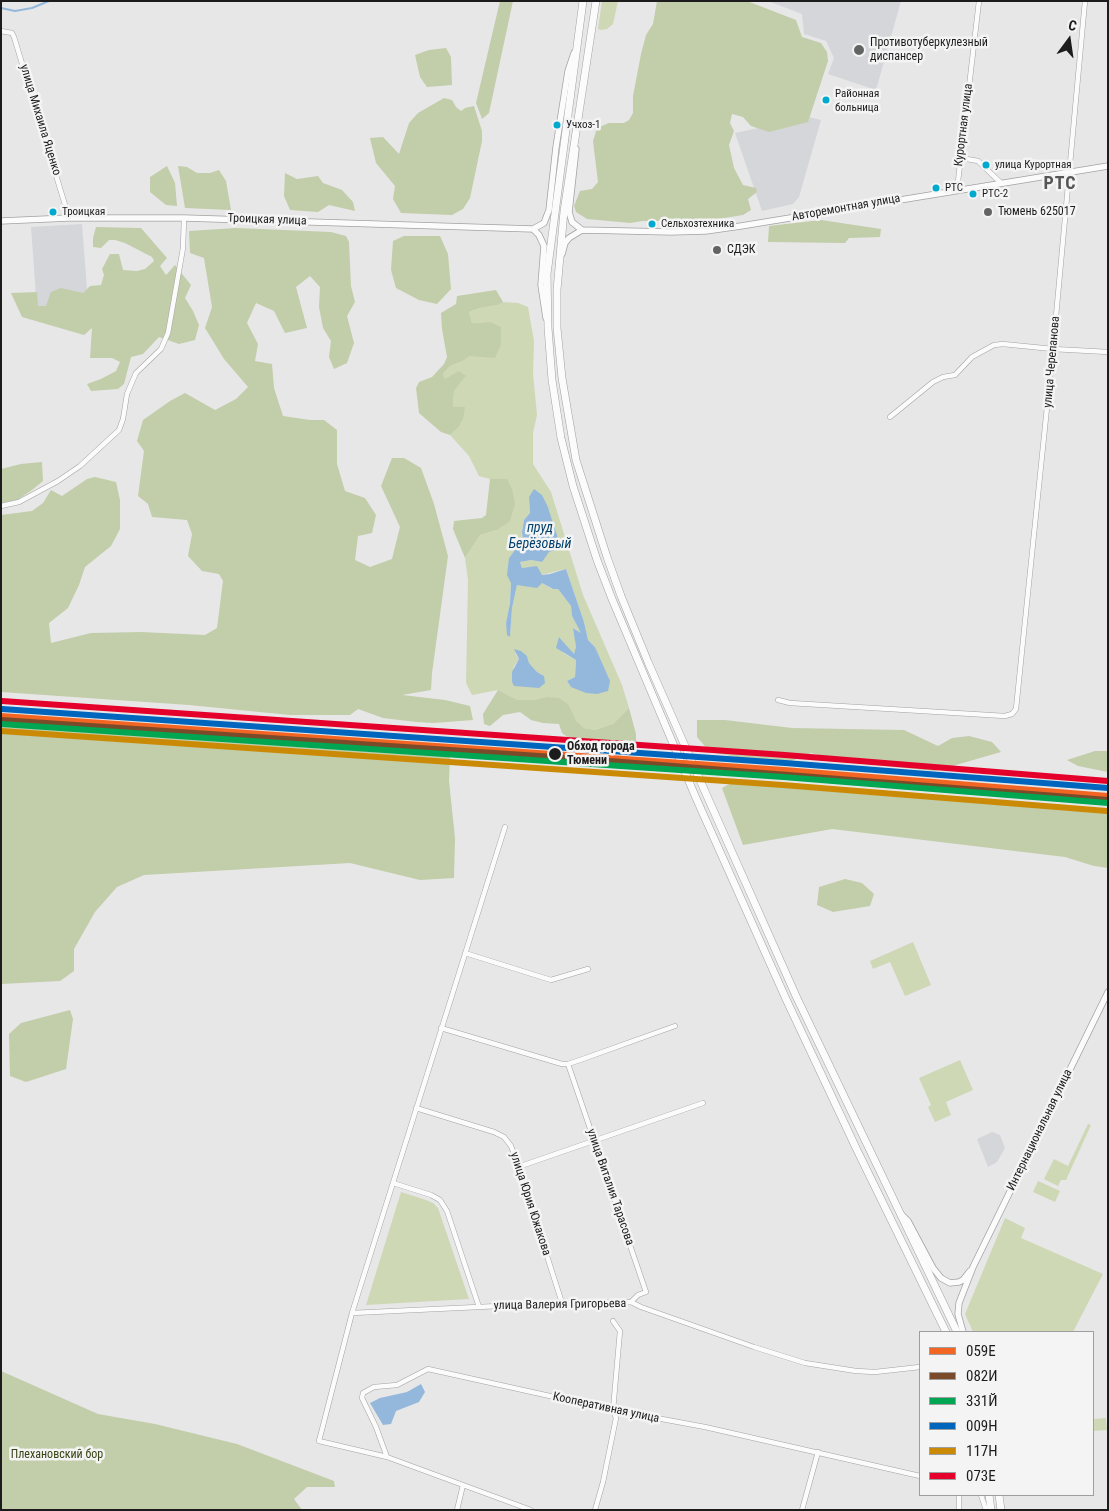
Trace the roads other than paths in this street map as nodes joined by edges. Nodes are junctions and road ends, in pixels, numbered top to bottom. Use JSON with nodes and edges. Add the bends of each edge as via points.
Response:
{"nodes":[{"id":1,"x":583,"y":1,"type":"edge"},
{"id":2,"x":596,"y":1,"type":"edge"},
{"id":3,"x":979,"y":1,"type":"edge"},
{"id":4,"x":1085,"y":1,"type":"edge"},
{"id":5,"x":1,"y":31,"type":"edge"},
{"id":6,"x":577,"y":43,"type":"junction"},
{"id":7,"x":576,"y":133,"type":"junction"},
{"id":8,"x":960,"y":158,"type":"junction"},
{"id":9,"x":1108,"y":166,"type":"edge"},
{"id":10,"x":1070,"y":172,"type":"junction"},
{"id":11,"x":1001,"y":183,"type":"junction"},
{"id":12,"x":957,"y":190,"type":"junction"},
{"id":13,"x":69,"y":218,"type":"junction"},
{"id":14,"x":184,"y":218,"type":"junction"},
{"id":15,"x":1,"y":222,"type":"edge"},
{"id":16,"x":533,"y":229,"type":"junction"},
{"id":17,"x":582,"y":230,"type":"junction"},
{"id":18,"x":556,"y":309,"type":"junction"},
{"id":19,"x":548,"y":328,"type":"junction"},
{"id":20,"x":1053,"y":349,"type":"junction"},
{"id":21,"x":1108,"y":352,"type":"edge"},
{"id":22,"x":890,"y":417,"type":"dead end"},
{"id":23,"x":1,"y":506,"type":"edge"},
{"id":24,"x":778,"y":700,"type":"dead end"},
{"id":25,"x":505,"y":827,"type":"dead end"},
{"id":26,"x":465,"y":954,"type":"junction"},
{"id":27,"x":588,"y":969,"type":"dead end"},
{"id":28,"x":1108,"y":992,"type":"edge"},
{"id":29,"x":674,"y":1026,"type":"dead end"},
{"id":30,"x":441,"y":1028,"type":"junction"},
{"id":31,"x":568,"y":1064,"type":"junction"},
{"id":32,"x":703,"y":1103,"type":"dead end"},
{"id":33,"x":416,"y":1108,"type":"junction"},
{"id":34,"x":594,"y":1140,"type":"junction"},
{"id":35,"x":518,"y":1167,"type":"junction"},
{"id":36,"x":393,"y":1183,"type":"junction"},
{"id":37,"x":899,"y":1211,"type":"junction"},
{"id":38,"x":973,"y":1267,"type":"junction"},
{"id":39,"x":631,"y":1302,"type":"junction"},
{"id":40,"x":562,"y":1303,"type":"junction"},
{"id":41,"x":479,"y":1307,"type":"junction"},
{"id":42,"x":352,"y":1313,"type":"junction"},
{"id":43,"x":613,"y":1321,"type":"dead end"},
{"id":44,"x":946,"y":1331,"type":"edge"},
{"id":45,"x":957,"y":1331,"type":"edge"},
{"id":46,"x":963,"y":1331,"type":"edge"},
{"id":47,"x":919,"y":1367,"type":"edge"},
{"id":48,"x":613,"y":1410,"type":"junction"},
{"id":49,"x":818,"y":1452,"type":"junction"},
{"id":50,"x":387,"y":1457,"type":"junction"},
{"id":51,"x":919,"y":1476,"type":"edge"},
{"id":52,"x":463,"y":1485,"type":"junction"},
{"id":53,"x":959,"y":1496,"type":"edge"},
{"id":54,"x":983,"y":1496,"type":"edge"},
{"id":55,"x":989,"y":1496,"type":"edge"},
{"id":56,"x":999,"y":1496,"type":"edge"},
{"id":57,"x":457,"y":1510,"type":"edge"},
{"id":58,"x":531,"y":1510,"type":"edge"},
{"id":59,"x":595,"y":1510,"type":"edge"},
{"id":60,"x":802,"y":1510,"type":"edge"},
{"id":61,"x":959,"y":1510,"type":"edge"},
{"id":62,"x":986,"y":1510,"type":"edge"},
{"id":63,"x":991,"y":1510,"type":"edge"},
{"id":64,"x":1001,"y":1510,"type":"edge"}],
"edges":[{"from":1,"to":6,"type":"highway"},
{"from":2,"to":7,"type":"highway"},
{"from":3,"to":8,"type":"street","name":"Курортная улица"},
{"from":4,"to":10,"type":"street","name":"улица Черепанова"},
{"from":5,"to":13,"type":"street","name":"улица Михаила Яценко","via":[[12,32],[14,37]]},
{"from":6,"to":16,"type":"street","via":[[568,71],[548,216],[544,223]]},
{"from":6,"to":19,"type":"highway","via":[[549,251]]},
{"from":7,"to":17,"type":"street","via":[[569,212],[572,222]]},
{"from":7,"to":18,"type":"highway","via":[[560,244]]},
{"from":8,"to":11,"type":"street","via":[[978,161]]},
{"from":8,"to":12,"type":"street","name":"Курортная улица"},
{"from":9,"to":10,"type":"street","name":"Авторемонтная улица"},
{"from":10,"to":11,"type":"street","name":"Авторемонтная улица"},
{"from":10,"to":20,"type":"street","name":"улица Черепанова"},
{"from":11,"to":12,"type":"street","name":"Авторемонтная улица"},
{"from":12,"to":17,"type":"street","name":"Авторемонтная улица","via":[[706,230]]},
{"from":13,"to":14,"type":"street","name":"Троицкая улица"},
{"from":13,"to":15,"type":"street","name":"Троицкая улица"},
{"from":14,"to":16,"type":"street","name":"Троицкая улица"},
{"from":14,"to":23,"type":"street","via":[[183,248],[168,333],[161,349],[136,373],[127,394],[119,430],[80,466],[58,481],[19,502]]},
{"from":16,"to":19,"type":"street","via":[[544,246],[541,285]]},
{"from":17,"to":18,"type":"street","via":[[569,238],[562,252]]},
{"from":18,"to":37,"type":"highway","via":[[566,410],[574,453],[612,573],[796,996]]},
{"from":19,"to":44,"type":"highway","via":[[562,445],[572,486],[609,591],[696,798],[786,999]]},
{"from":20,"to":21,"type":"street"},
{"from":20,"to":22,"type":"street","via":[[994,345],[972,357],[955,375],[933,382]]},
{"from":20,"to":24,"type":"street","name":"улица Черепанова","via":[[1016,709],[1005,716]]},
{"from":25,"to":26,"type":"street"},
{"from":26,"to":27,"type":"street","via":[[551,980]]},
{"from":26,"to":30,"type":"street"},
{"from":28,"to":38,"type":"street","name":"Интернациональная улица"},
{"from":29,"to":31,"type":"street"},
{"from":30,"to":31,"type":"street"},
{"from":30,"to":33,"type":"street"},
{"from":31,"to":34,"type":"street","name":"улица Виталия Тарасова"},
{"from":32,"to":34,"type":"street"},
{"from":33,"to":35,"type":"street","name":"улица Юрия Южакова","via":[[504,1137],[511,1146]]},
{"from":33,"to":36,"type":"street"},
{"from":34,"to":35,"type":"street"},
{"from":34,"to":39,"type":"street","name":"улица Виталия Тарасова","via":[[646,1292]]},
{"from":35,"to":40,"type":"street","name":"улица Юрия Южакова"},
{"from":36,"to":41,"type":"street","via":[[440,1200],[447,1211]]},
{"from":36,"to":42,"type":"street"},
{"from":37,"to":38,"type":"street","via":[[941,1278],[950,1283],[959,1282]]},
{"from":37,"to":45,"type":"highway"},
{"from":38,"to":46,"type":"street","name":"Интернациональная улица","via":[[958,1308]]},
{"from":39,"to":40,"type":"street","name":"улица Валерия Григорьева"},
{"from":39,"to":47,"type":"street","name":"улица Валерия Григорьева","via":[[805,1362],[875,1372]]},
{"from":40,"to":41,"type":"street","name":"улица Валерия Григорьева"},
{"from":41,"to":42,"type":"street","name":"улица Валерия Григорьева"},
{"from":42,"to":50,"type":"street","via":[[319,1441]]},
{"from":43,"to":48,"type":"street","via":[[620,1331]]},
{"from":48,"to":49,"type":"street","name":"Кооперативная улица","via":[[704,1426]]},
{"from":48,"to":50,"type":"street","name":"Кооперативная улица","via":[[428,1369],[397,1384],[374,1387],[363,1393],[362,1398]]},
{"from":48,"to":59,"type":"street","via":[[616,1418]]},
{"from":49,"to":51,"type":"street","name":"Кооперативная улица"},
{"from":49,"to":60,"type":"street"},
{"from":50,"to":52,"type":"street"},
{"from":52,"to":57,"type":"street"},
{"from":52,"to":58,"type":"street"},
{"from":53,"to":61,"type":"street"},
{"from":54,"to":62,"type":"street"},
{"from":55,"to":63,"type":"highway"},
{"from":56,"to":64,"type":"highway"}]}
